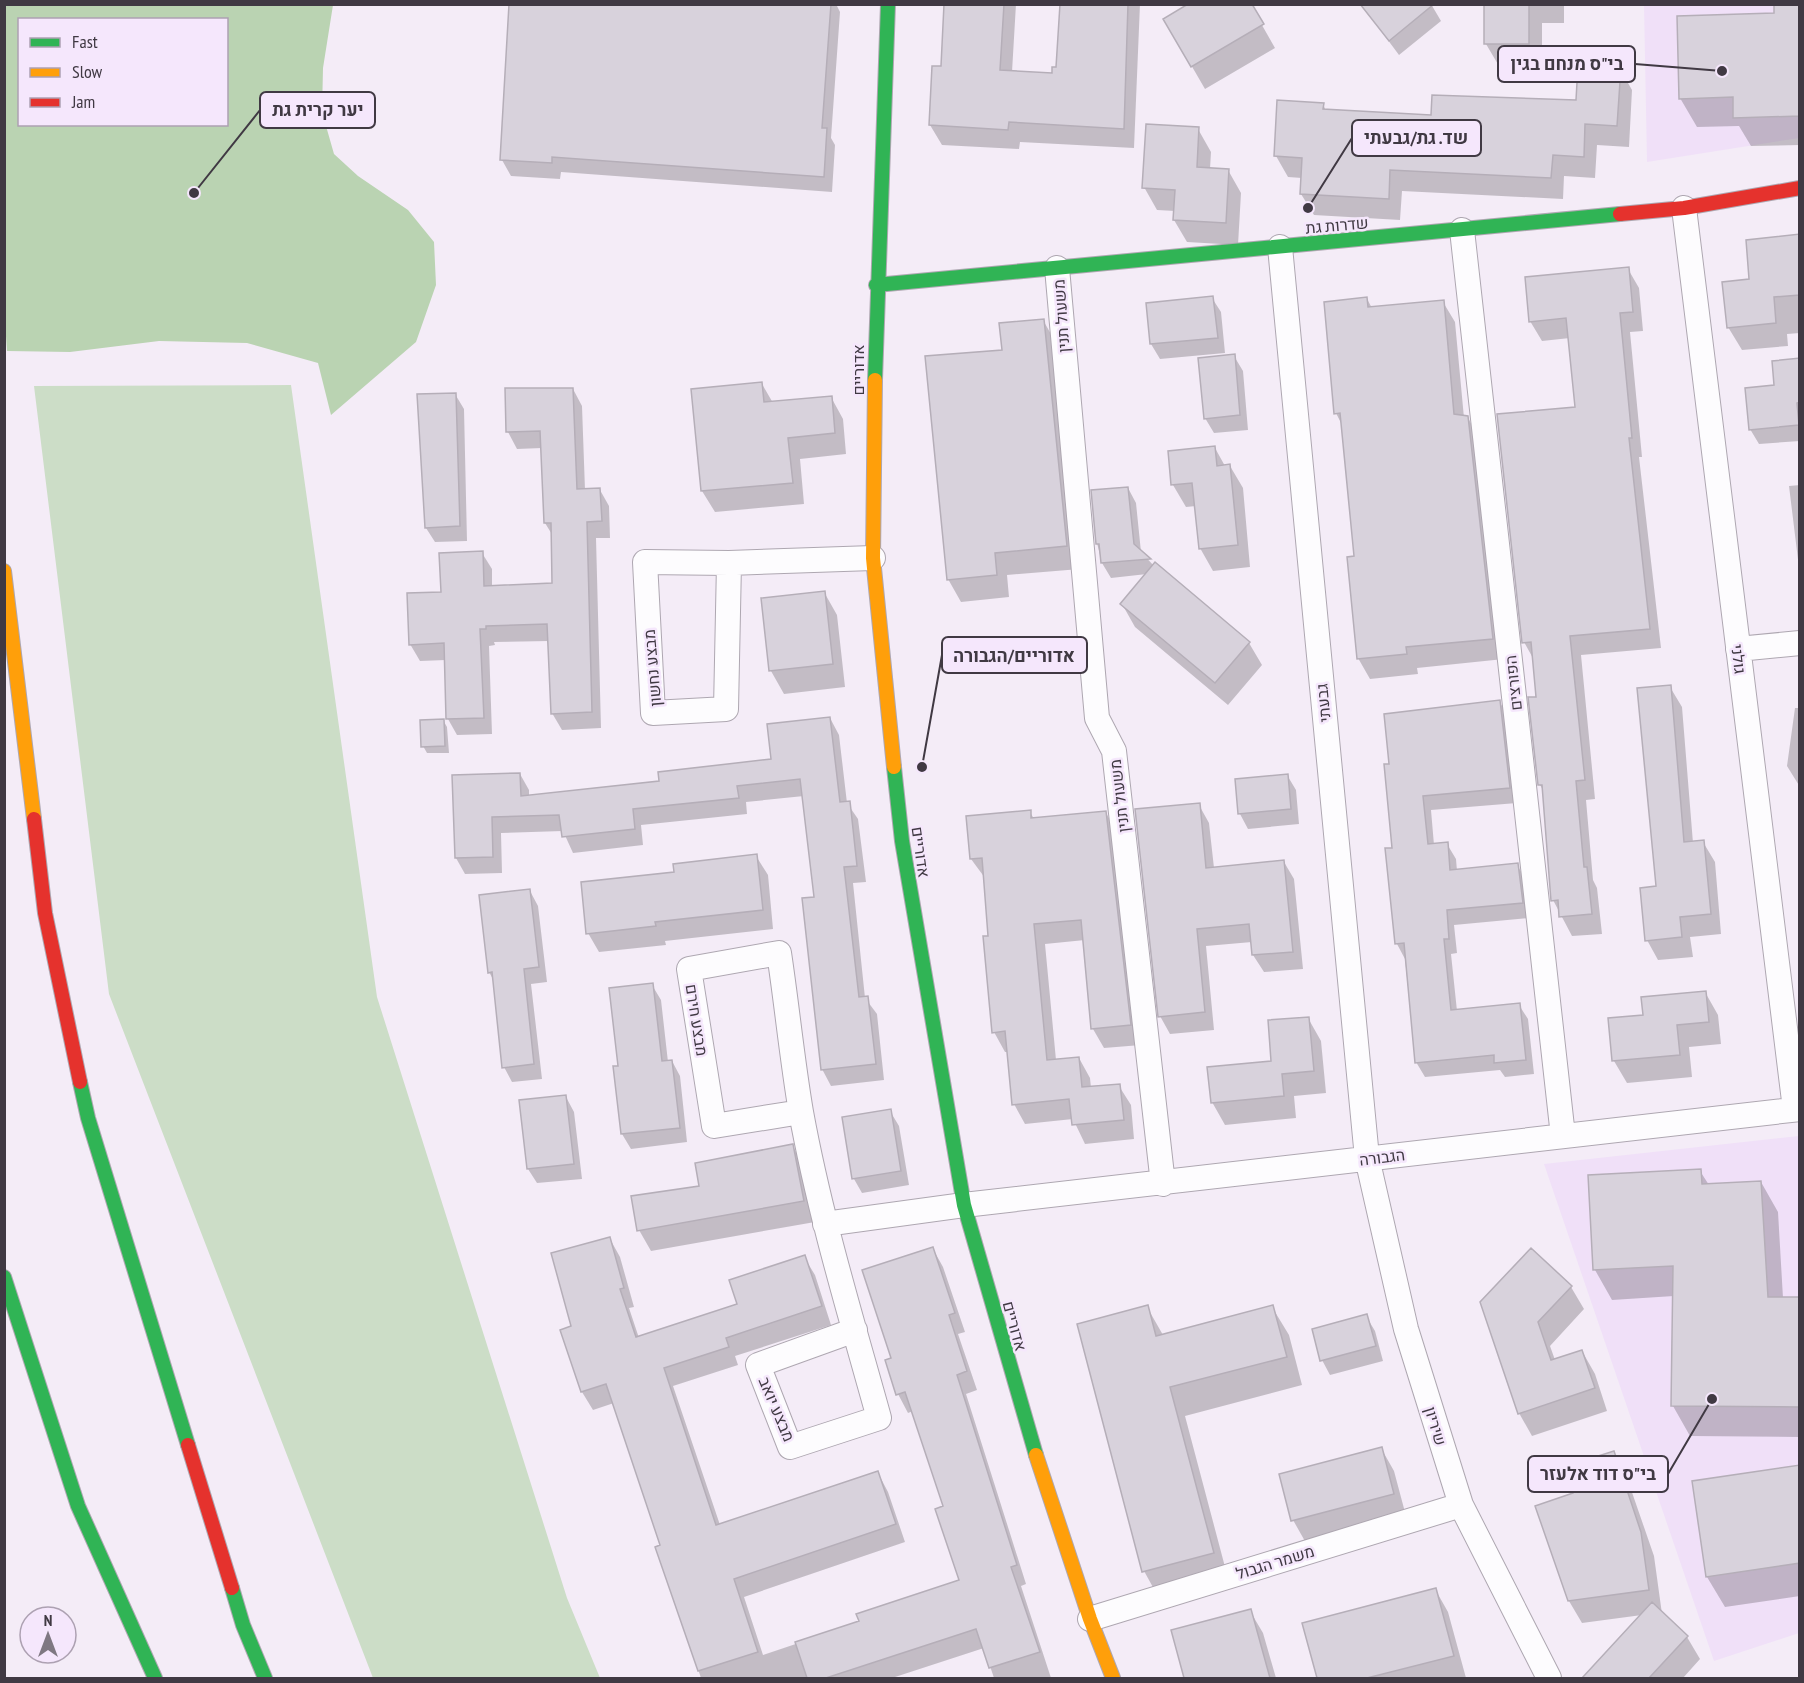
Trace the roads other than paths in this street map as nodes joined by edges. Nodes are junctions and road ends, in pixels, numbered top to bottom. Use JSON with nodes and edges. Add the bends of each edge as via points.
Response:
{"nodes":[{"id":1,"x":888,"y":4,"type":"edge"},
{"id":2,"x":1800,"y":188,"type":"edge"},
{"id":3,"x":1684,"y":208,"type":"junction"},
{"id":4,"x":1462,"y":230,"type":"junction"},
{"id":5,"x":1280,"y":247,"type":"junction"},
{"id":6,"x":1057,"y":268,"type":"junction"},
{"id":7,"x":876,"y":285,"type":"junction"},
{"id":8,"x":873,"y":558,"type":"junction"},
{"id":9,"x":729,"y":563,"type":"junction"},
{"id":10,"x":4,"y":572,"type":"edge"},
{"id":11,"x":1800,"y":643,"type":"edge"},
{"id":12,"x":1738,"y":649,"type":"junction"},
{"id":13,"x":1797,"y":1109,"type":"edge"},
{"id":14,"x":801,"y":1112,"type":"junction"},
{"id":15,"x":1563,"y":1136,"type":"junction"},
{"id":16,"x":1367,"y":1158,"type":"junction"},
{"id":17,"x":1163,"y":1184,"type":"junction"},
{"id":18,"x":964,"y":1205,"type":"junction"},
{"id":19,"x":825,"y":1224,"type":"junction"},
{"id":20,"x":4,"y":1277,"type":"edge"},
{"id":21,"x":855,"y":1330,"type":"junction"},
{"id":22,"x":1461,"y":1505,"type":"junction"},
{"id":23,"x":1090,"y":1619,"type":"junction"},
{"id":24,"x":155,"y":1678,"type":"edge"},
{"id":25,"x":265,"y":1678,"type":"edge"},
{"id":26,"x":1113,"y":1678,"type":"edge"},
{"id":27,"x":1548,"y":1678,"type":"edge"}],
"edges":[{"from":1,"to":7,"type":"main road","name":"אדוריים"},
{"from":2,"to":3,"type":"main road","name":"שדרות גת"},
{"from":3,"to":4,"type":"main road","name":"שדרות גת"},
{"from":3,"to":12,"type":"street","name":"גולני"},
{"from":4,"to":5,"type":"main road","name":"שדרות גת"},
{"from":4,"to":15,"type":"street","name":"הפורצים"},
{"from":5,"to":6,"type":"main road","name":"שדרות גת"},
{"from":5,"to":16,"type":"street","name":"גבעתי"},
{"from":6,"to":7,"type":"main road","name":"שדרות גת"},
{"from":6,"to":17,"type":"street","name":"משעול תנין","via":[[1096,718],[1114,751]]},
{"from":7,"to":8,"type":"main road","name":"אדוריים"},
{"from":8,"to":9,"type":"street","name":"מבצע נחשון"},
{"from":8,"to":18,"type":"main road","name":"אדוריים","via":[[902,842]]},
{"from":9,"to":9,"type":"street","name":"מבצע נחשון","via":[[726,709],[653,713],[645,562]]},
{"from":10,"to":25,"type":"main road","via":[[45,913],[88,1118],[239,1614]]},
{"from":11,"to":12,"type":"street"},
{"from":12,"to":13,"type":"street","name":"גולני"},
{"from":13,"to":15,"type":"street","name":"הגבורה"},
{"from":14,"to":14,"type":"street","name":"מבצע חירם","via":[[779,953],[689,969],[714,1126]]},
{"from":14,"to":19,"type":"street","name":"מבצע חירם"},
{"from":15,"to":16,"type":"street","name":"הגבורה"},
{"from":16,"to":17,"type":"street","name":"הגבורה"},
{"from":16,"to":22,"type":"street","name":"שיריון","via":[[1406,1329]]},
{"from":17,"to":18,"type":"street","name":"הגבורה"},
{"from":18,"to":19,"type":"street","name":"הגבורה"},
{"from":18,"to":23,"type":"main road","name":"אדוריים","via":[[1019,1402]]},
{"from":19,"to":21,"type":"street","name":"מבצע יואב"},
{"from":20,"to":24,"type":"main road","via":[[78,1506]]},
{"from":21,"to":21,"type":"street","name":"מבצע יואב","via":[[758,1365],[790,1447],[879,1418]]},
{"from":22,"to":23,"type":"street","name":"משמר הגבול"},
{"from":22,"to":27,"type":"street","name":"שיריון"},
{"from":23,"to":26,"type":"main road","name":"אדוריים"}]}
